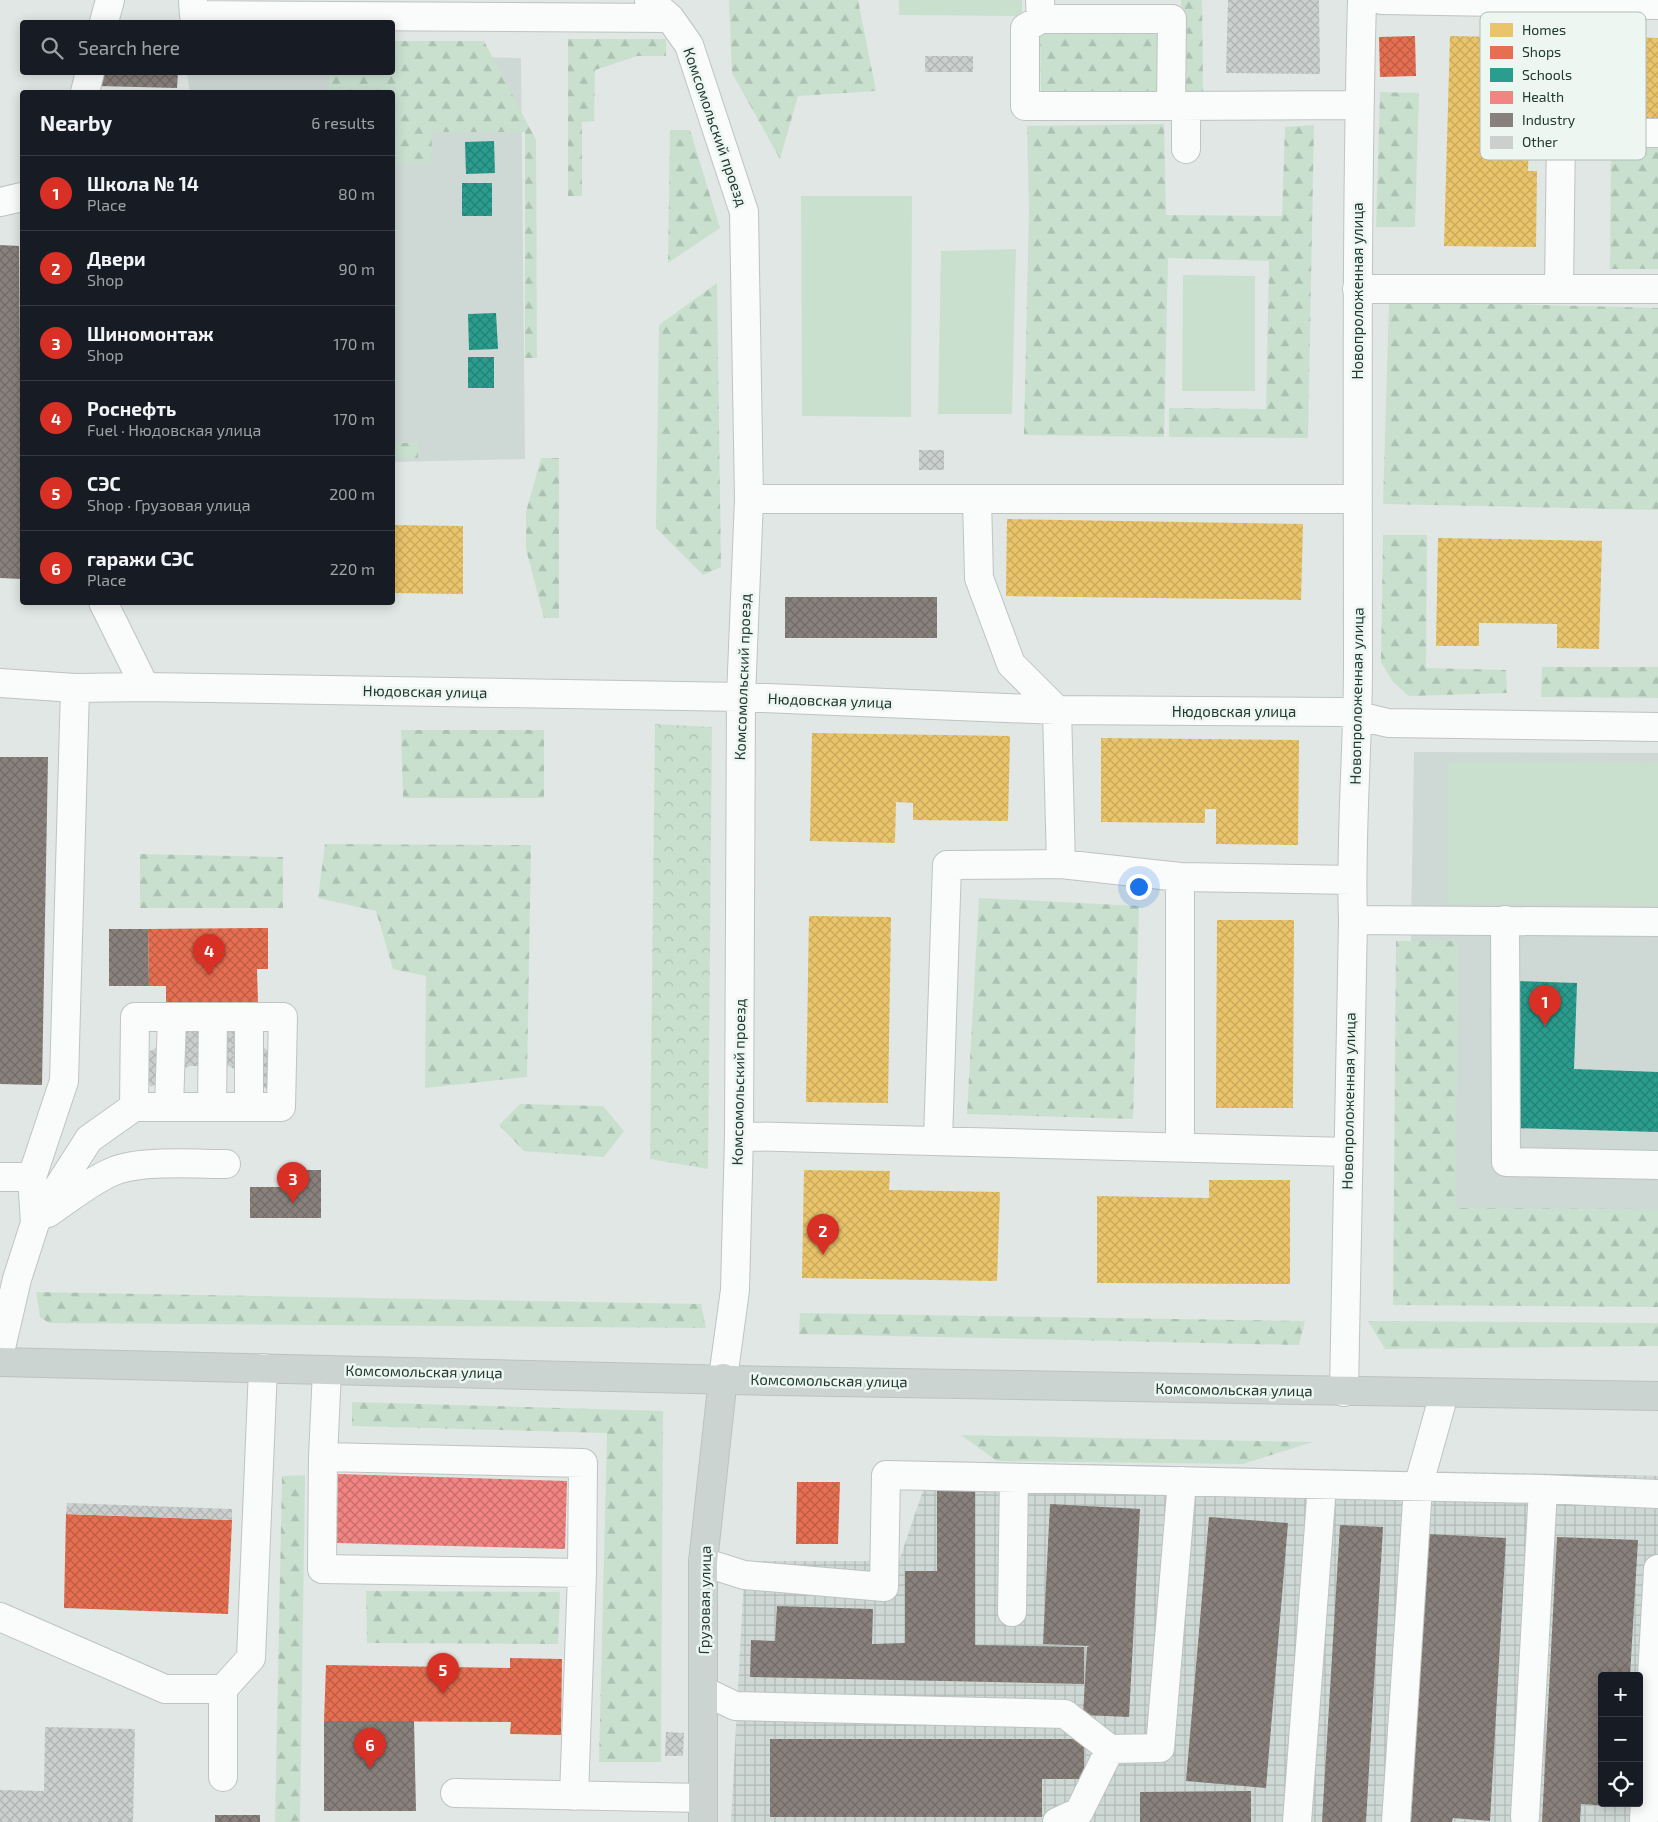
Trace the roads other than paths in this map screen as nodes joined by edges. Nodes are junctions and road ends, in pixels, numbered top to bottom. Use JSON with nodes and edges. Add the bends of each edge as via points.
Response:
{"nodes":[{"id":1,"x":110,"y":0,"type":"edge"},
{"id":2,"x":193,"y":0,"type":"edge"},
{"id":3,"x":649,"y":0,"type":"edge"},
{"id":4,"x":1362,"y":0,"type":"edge"},
{"id":5,"x":1382,"y":0,"type":"edge"},
{"id":6,"x":1658,"y":5,"type":"edge"},
{"id":7,"x":1040,"y":9,"type":"edge"},
{"id":8,"x":670,"y":18,"type":"junction"},
{"id":9,"x":105,"y":20,"type":"edge"},
{"id":10,"x":89,"y":75,"type":"edge"},
{"id":11,"x":85,"y":90,"type":"edge"},
{"id":12,"x":1359,"y":105,"type":"junction"},
{"id":13,"x":1178,"y":106,"type":"junction"},
{"id":14,"x":1186,"y":149,"type":"dead end"},
{"id":15,"x":1561,"y":160,"type":"edge"},
{"id":16,"x":20,"y":197,"type":"edge"},
{"id":17,"x":0,"y":202,"type":"edge"},
{"id":18,"x":1357,"y":289,"type":"junction"},
{"id":19,"x":1559,"y":289,"type":"junction"},
{"id":20,"x":1658,"y":289,"type":"edge"},
{"id":21,"x":749,"y":499,"type":"junction"},
{"id":22,"x":977,"y":499,"type":"junction"},
{"id":23,"x":1358,"y":499,"type":"junction"},
{"id":24,"x":105,"y":605,"type":"edge"},
{"id":25,"x":0,"y":683,"type":"edge"},
{"id":26,"x":145,"y":686,"type":"junction"},
{"id":27,"x":75,"y":688,"type":"junction"},
{"id":28,"x":741,"y":697,"type":"junction"},
{"id":29,"x":1057,"y":710,"type":"junction"},
{"id":30,"x":1357,"y":715,"type":"junction"},
{"id":31,"x":1658,"y":727,"type":"edge"},
{"id":32,"x":1061,"y":864,"type":"junction"},
{"id":33,"x":1180,"y":877,"type":"junction"},
{"id":34,"x":1352,"y":880,"type":"junction"},
{"id":35,"x":1353,"y":920,"type":"junction"},
{"id":36,"x":1505,"y":920,"type":"junction"},
{"id":37,"x":1658,"y":922,"type":"edge"},
{"id":38,"x":172,"y":1017,"type":"junction"},
{"id":39,"x":213,"y":1017,"type":"junction"},
{"id":40,"x":134,"y":1107,"type":"junction"},
{"id":41,"x":169,"y":1107,"type":"junction"},
{"id":42,"x":212,"y":1107,"type":"junction"},
{"id":43,"x":739,"y":1136,"type":"junction"},
{"id":44,"x":938,"y":1140,"type":"junction"},
{"id":45,"x":1180,"y":1146,"type":"junction"},
{"id":46,"x":1348,"y":1152,"type":"junction"},
{"id":47,"x":226,"y":1164,"type":"dead end"},
{"id":48,"x":1658,"y":1165,"type":"edge"},
{"id":49,"x":0,"y":1177,"type":"edge"},
{"id":50,"x":32,"y":1177,"type":"junction"},
{"id":51,"x":35,"y":1223,"type":"junction"},
{"id":52,"x":0,"y":1352,"type":"edge"},
{"id":53,"x":0,"y":1362,"type":"edge"},
{"id":54,"x":264,"y":1368,"type":"junction"},
{"id":55,"x":327,"y":1370,"type":"junction"},
{"id":56,"x":723,"y":1378,"type":"junction"},
{"id":57,"x":1344,"y":1392,"type":"junction"},
{"id":58,"x":1444,"y":1394,"type":"junction"},
{"id":59,"x":1658,"y":1396,"type":"edge"},
{"id":60,"x":323,"y":1457,"type":"junction"},
{"id":61,"x":1014,"y":1478,"type":"junction"},
{"id":62,"x":1182,"y":1481,"type":"junction"},
{"id":63,"x":1322,"y":1485,"type":"junction"},
{"id":64,"x":1418,"y":1487,"type":"junction"},
{"id":65,"x":1543,"y":1489,"type":"junction"},
{"id":66,"x":1658,"y":1494,"type":"edge"},
{"id":67,"x":703,"y":1562,"type":"junction"},
{"id":68,"x":1658,"y":1570,"type":"edge"},
{"id":69,"x":582,"y":1573,"type":"junction"},
{"id":70,"x":1012,"y":1612,"type":"dead end"},
{"id":71,"x":0,"y":1617,"type":"edge"},
{"id":72,"x":223,"y":1690,"type":"junction"},
{"id":73,"x":704,"y":1691,"type":"junction"},
{"id":74,"x":1110,"y":1749,"type":"junction"},
{"id":75,"x":223,"y":1777,"type":"dead end"},
{"id":76,"x":455,"y":1793,"type":"dead end"},
{"id":77,"x":574,"y":1796,"type":"junction"},
{"id":78,"x":703,"y":1810,"type":"edge"},
{"id":79,"x":1525,"y":1816,"type":"dead end"},
{"id":80,"x":1644,"y":1819,"type":"dead end"},
{"id":81,"x":1057,"y":1822,"type":"edge"},
{"id":82,"x":1297,"y":1822,"type":"edge"},
{"id":83,"x":1396,"y":1822,"type":"edge"}],
"edges":[{"from":1,"to":9,"type":"street"},
{"from":2,"to":8,"type":"street","via":[[194,15]]},
{"from":3,"to":8,"type":"street","name":"Комсомольский проезд"},
{"from":4,"to":12,"type":"street","name":"Новопроложенная улица"},
{"from":5,"to":6,"type":"street"},
{"from":7,"to":13,"type":"street","via":[[1172,20]]},
{"from":7,"to":13,"type":"street","via":[[1025,28],[1025,106]]},
{"from":8,"to":21,"type":"street","name":"Комсомольский проезд","via":[[689,45],[744,212]]},
{"from":10,"to":11,"type":"street"},
{"from":12,"to":13,"type":"street"},
{"from":12,"to":18,"type":"street","name":"Новопроложенная улица"},
{"from":13,"to":14,"type":"street"},
{"from":15,"to":19,"type":"street"},
{"from":16,"to":17,"type":"street"},
{"from":18,"to":19,"type":"street"},
{"from":18,"to":23,"type":"street","name":"Новопроложенная улица"},
{"from":19,"to":20,"type":"street"},
{"from":21,"to":22,"type":"street"},
{"from":21,"to":28,"type":"street","name":"Комсомольский проезд"},
{"from":22,"to":23,"type":"street"},
{"from":22,"to":29,"type":"street","via":[[979,578],[1011,664]]},
{"from":23,"to":30,"type":"street","name":"Новопроложенная улица"},
{"from":24,"to":26,"type":"street"},
{"from":25,"to":27,"type":"street","name":"Нюдовская улица"},
{"from":26,"to":27,"type":"street","name":"Нюдовская улица"},
{"from":26,"to":28,"type":"street","name":"Нюдовская улица"},
{"from":27,"to":50,"type":"street","via":[[64,1082]]},
{"from":28,"to":29,"type":"street","name":"Нюдовская улица"},
{"from":28,"to":43,"type":"street","name":"Комсомольский проезд"},
{"from":29,"to":30,"type":"street","name":"Нюдовская улица","via":[[1342,712]]},
{"from":29,"to":32,"type":"street"},
{"from":30,"to":31,"type":"street","name":"Нюдовская улица","via":[[1388,723]]},
{"from":30,"to":34,"type":"street","name":"Новопроложенная улица"},
{"from":32,"to":33,"type":"street"},
{"from":32,"to":44,"type":"street","via":[[947,865]]},
{"from":33,"to":34,"type":"street"},
{"from":33,"to":45,"type":"street"},
{"from":34,"to":35,"type":"street","name":"Новопроложенная улица"},
{"from":35,"to":36,"type":"street"},
{"from":35,"to":46,"type":"street","name":"Новопроложенная улица"},
{"from":36,"to":37,"type":"street"},
{"from":36,"to":48,"type":"street","via":[[1506,1162]]},
{"from":38,"to":39,"type":"street"},
{"from":38,"to":40,"type":"street","via":[[135,1017]]},
{"from":38,"to":41,"type":"street"},
{"from":39,"to":42,"type":"street"},
{"from":39,"to":42,"type":"street","via":[[283,1017],[281,1107]]},
{"from":40,"to":41,"type":"street"},
{"from":40,"to":51,"type":"street","via":[[89,1139]]},
{"from":41,"to":42,"type":"street"},
{"from":43,"to":44,"type":"street"},
{"from":43,"to":56,"type":"street","name":"Комсомольский проезд","via":[[734,1290]]},
{"from":44,"to":45,"type":"street"},
{"from":45,"to":46,"type":"street"},
{"from":46,"to":57,"type":"street","name":"Новопроложенная улица"},
{"from":47,"to":51,"type":"street","via":[[158,1164],[115,1170]]},
{"from":49,"to":50,"type":"street"},
{"from":50,"to":51,"type":"street"},
{"from":51,"to":52,"type":"street"},
{"from":53,"to":54,"type":"main road","name":"Комсомольская улица"},
{"from":54,"to":55,"type":"main road","name":"Комсомольская улица"},
{"from":54,"to":72,"type":"street","via":[[251,1658]]},
{"from":55,"to":56,"type":"main road","name":"Комсомольская улица"},
{"from":55,"to":60,"type":"street"},
{"from":56,"to":57,"type":"main road","name":"Комсомольская улица"},
{"from":56,"to":67,"type":"main road","name":"Грузовая улица"},
{"from":57,"to":58,"type":"main road","name":"Комсомольская улица"},
{"from":58,"to":59,"type":"main road","name":"Комсомольская улица"},
{"from":58,"to":64,"type":"street"},
{"from":60,"to":69,"type":"street","via":[[583,1462]]},
{"from":60,"to":69,"type":"street","via":[[322,1569]]},
{"from":61,"to":62,"type":"street"},
{"from":61,"to":67,"type":"street","via":[[886,1474],[884,1586],[744,1575]]},
{"from":61,"to":70,"type":"street"},
{"from":62,"to":63,"type":"street"},
{"from":62,"to":74,"type":"street","via":[[1160,1748]]},
{"from":63,"to":64,"type":"street"},
{"from":63,"to":82,"type":"street"},
{"from":64,"to":65,"type":"street"},
{"from":64,"to":83,"type":"street"},
{"from":65,"to":66,"type":"street"},
{"from":65,"to":79,"type":"street"},
{"from":67,"to":73,"type":"main road","name":"Грузовая улица"},
{"from":68,"to":80,"type":"street"},
{"from":69,"to":77,"type":"street"},
{"from":71,"to":72,"type":"street","via":[[165,1690]]},
{"from":72,"to":75,"type":"street"},
{"from":73,"to":74,"type":"street","via":[[734,1706],[1065,1714]]},
{"from":73,"to":78,"type":"main road","name":"Грузовая улица"},
{"from":74,"to":81,"type":"street","via":[[1078,1812]]},
{"from":76,"to":77,"type":"street"},
{"from":77,"to":78,"type":"street"}]}
